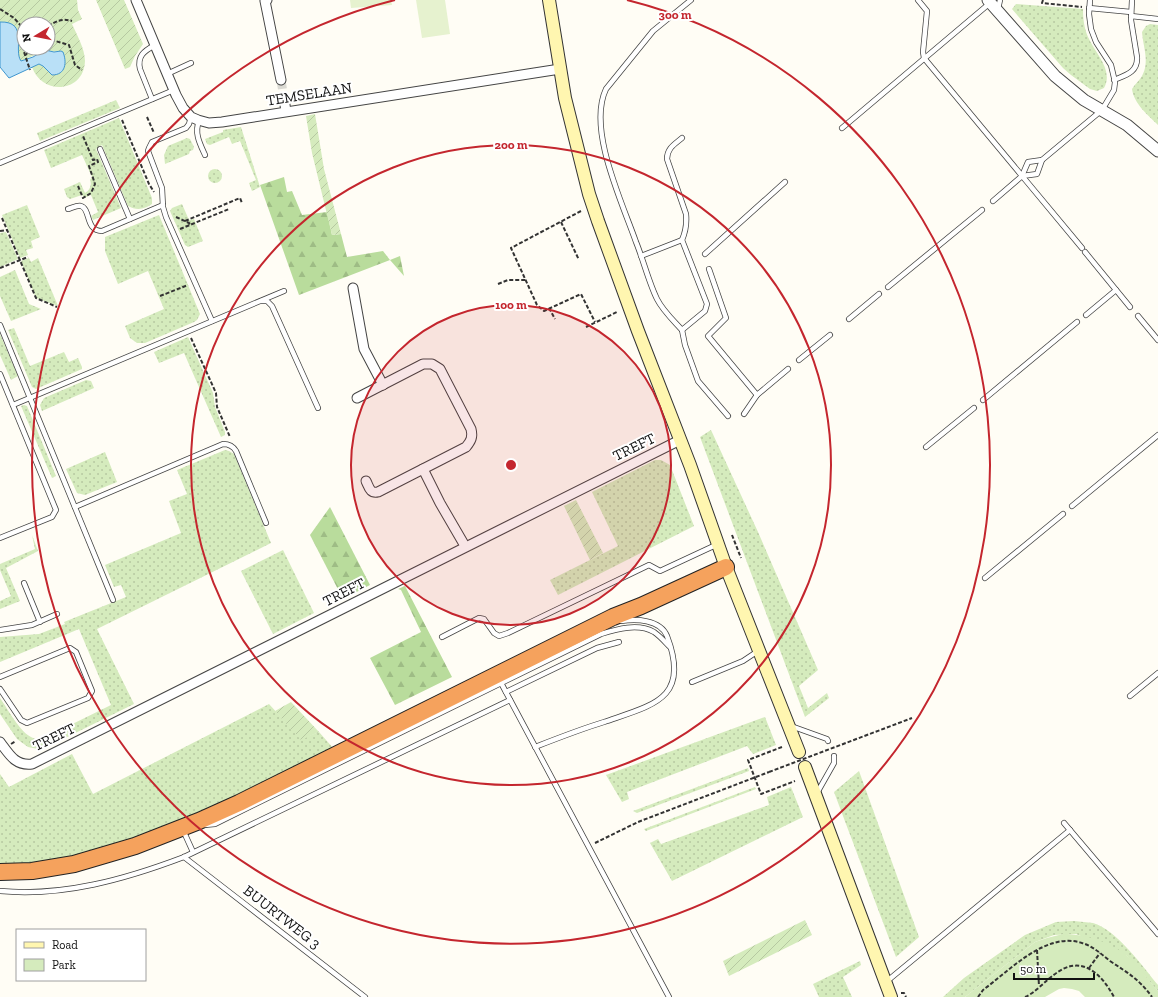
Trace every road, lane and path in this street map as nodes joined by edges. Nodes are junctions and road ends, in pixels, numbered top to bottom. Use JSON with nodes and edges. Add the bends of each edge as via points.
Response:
{"nodes":[{"id":1,"x":136,"y":0,"type":"edge"},
{"id":2,"x":267,"y":0,"type":"edge"},
{"id":3,"x":549,"y":0,"type":"edge"},
{"id":4,"x":691,"y":0,"type":"edge"},
{"id":5,"x":918,"y":0,"type":"edge"},
{"id":6,"x":1043,"y":0,"type":"edge"},
{"id":7,"x":1090,"y":0,"type":"edge"},
{"id":8,"x":1132,"y":0,"type":"edge"},
{"id":9,"x":994,"y":3,"type":"edge"},
{"id":10,"x":1084,"y":7,"type":"dead end"},
{"id":11,"x":1089,"y":8,"type":"junction"},
{"id":12,"x":0,"y":9,"type":"edge"},
{"id":13,"x":1131,"y":14,"type":"junction"},
{"id":14,"x":1158,"y":19,"type":"edge"},
{"id":15,"x":16,"y":20,"type":"edge"},
{"id":16,"x":56,"y":21,"type":"edge"},
{"id":17,"x":72,"y":21,"type":"dead end"},
{"id":18,"x":56,"y":41,"type":"edge"},
{"id":19,"x":155,"y":45,"type":"junction"},
{"id":20,"x":25,"y":56,"type":"edge"},
{"id":21,"x":924,"y":58,"type":"junction"},
{"id":22,"x":191,"y":63,"type":"dead end"},
{"id":23,"x":560,"y":69,"type":"junction"},
{"id":24,"x":30,"y":70,"type":"dead end"},
{"id":25,"x":82,"y":70,"type":"dead end"},
{"id":26,"x":167,"y":74,"type":"junction"},
{"id":27,"x":281,"y":80,"type":"tunnel mouth"},
{"id":28,"x":1114,"y":80,"type":"junction"},
{"id":29,"x":174,"y":90,"type":"junction"},
{"id":30,"x":152,"y":99,"type":"junction"},
{"id":31,"x":284,"y":99,"type":"tunnel mouth"},
{"id":32,"x":1102,"y":110,"type":"junction"},
{"id":33,"x":286,"y":111,"type":"junction"},
{"id":34,"x":119,"y":113,"type":"junction"},
{"id":35,"x":147,"y":117,"type":"dead end"},
{"id":36,"x":195,"y":119,"type":"junction"},
{"id":37,"x":842,"y":128,"type":"dead end"},
{"id":38,"x":81,"y":129,"type":"junction"},
{"id":39,"x":154,"y":133,"type":"dead end"},
{"id":40,"x":682,"y":138,"type":"dead end"},
{"id":41,"x":100,"y":149,"type":"dead end"},
{"id":42,"x":1158,"y":151,"type":"edge"},
{"id":43,"x":205,"y":155,"type":"dead end"},
{"id":44,"x":1042,"y":160,"type":"junction"},
{"id":45,"x":0,"y":163,"type":"edge"},
{"id":46,"x":1022,"y":176,"type":"junction"},
{"id":47,"x":785,"y":182,"type":"dead end"},
{"id":48,"x":78,"y":186,"type":"dead end"},
{"id":49,"x":993,"y":201,"type":"dead end"},
{"id":50,"x":163,"y":203,"type":"junction"},
{"id":51,"x":242,"y":203,"type":"dead end"},
{"id":52,"x":68,"y":209,"type":"dead end"},
{"id":53,"x":229,"y":209,"type":"dead end"},
{"id":54,"x":581,"y":210,"type":"dead end"},
{"id":55,"x":982,"y":210,"type":"dead end"},
{"id":56,"x":176,"y":217,"type":"dead end"},
{"id":57,"x":2,"y":218,"type":"dead end"},
{"id":58,"x":130,"y":219,"type":"junction"},
{"id":59,"x":185,"y":221,"type":"junction"},
{"id":60,"x":561,"y":222,"type":"junction"},
{"id":61,"x":190,"y":225,"type":"junction"},
{"id":62,"x":6,"y":230,"type":"junction"},
{"id":63,"x":0,"y":231,"type":"edge"},
{"id":64,"x":173,"y":232,"type":"junction"},
{"id":65,"x":682,"y":240,"type":"junction"},
{"id":66,"x":1082,"y":248,"type":"dead end"},
{"id":67,"x":1085,"y":252,"type":"dead end"},
{"id":68,"x":705,"y":254,"type":"dead end"},
{"id":69,"x":642,"y":256,"type":"junction"},
{"id":70,"x":28,"y":257,"type":"dead end"},
{"id":71,"x":20,"y":260,"type":"junction"},
{"id":72,"x":580,"y":260,"type":"dead end"},
{"id":73,"x":0,"y":268,"type":"edge"},
{"id":74,"x":709,"y":269,"type":"dead end"},
{"id":75,"x":526,"y":280,"type":"junction"},
{"id":76,"x":195,"y":282,"type":"junction"},
{"id":77,"x":498,"y":284,"type":"dead end"},
{"id":78,"x":888,"y":287,"type":"dead end"},
{"id":79,"x":353,"y":288,"type":"dead end"},
{"id":80,"x":1116,"y":290,"type":"junction"},
{"id":81,"x":284,"y":291,"type":"dead end"},
{"id":82,"x":879,"y":294,"type":"dead end"},
{"id":83,"x":160,"y":296,"type":"dead end"},
{"id":84,"x":260,"y":301,"type":"junction"},
{"id":85,"x":57,"y":307,"type":"dead end"},
{"id":86,"x":1130,"y":307,"type":"dead end"},
{"id":87,"x":549,"y":308,"type":"junction"},
{"id":88,"x":617,"y":312,"type":"dead end"},
{"id":89,"x":1086,"y":315,"type":"dead end"},
{"id":90,"x":1138,"y":316,"type":"dead end"},
{"id":91,"x":555,"y":319,"type":"dead end"},
{"id":92,"x":849,"y":319,"type":"dead end"},
{"id":93,"x":212,"y":321,"type":"junction"},
{"id":94,"x":595,"y":322,"type":"junction"},
{"id":95,"x":1077,"y":322,"type":"dead end"},
{"id":96,"x":0,"y":325,"type":"edge"},
{"id":97,"x":586,"y":327,"type":"dead end"},
{"id":98,"x":682,"y":330,"type":"junction"},
{"id":99,"x":188,"y":331,"type":"junction"},
{"id":100,"x":830,"y":335,"type":"dead end"},
{"id":101,"x":1158,"y":340,"type":"edge"},
{"id":102,"x":799,"y":360,"type":"dead end"},
{"id":103,"x":788,"y":370,"type":"dead end"},
{"id":104,"x":0,"y":374,"type":"edge"},
{"id":105,"x":382,"y":385,"type":"junction"},
{"id":106,"x":757,"y":395,"type":"junction"},
{"id":107,"x":30,"y":398,"type":"junction"},
{"id":108,"x":357,"y":398,"type":"dead end"},
{"id":109,"x":983,"y":400,"type":"dead end"},
{"id":110,"x":13,"y":405,"type":"junction"},
{"id":111,"x":318,"y":408,"type":"dead end"},
{"id":112,"x":974,"y":408,"type":"dead end"},
{"id":113,"x":744,"y":414,"type":"dead end"},
{"id":114,"x":728,"y":416,"type":"dead end"},
{"id":115,"x":1158,"y":435,"type":"edge"},
{"id":116,"x":680,"y":440,"type":"junction"},
{"id":117,"x":926,"y":447,"type":"dead end"},
{"id":118,"x":236,"y":451,"type":"junction"},
{"id":119,"x":423,"y":469,"type":"junction"},
{"id":120,"x":366,"y":481,"type":"dead end"},
{"id":121,"x":1072,"y":506,"type":"dead end"},
{"id":122,"x":75,"y":507,"type":"junction"},
{"id":123,"x":1062,"y":514,"type":"dead end"},
{"id":124,"x":266,"y":522,"type":"dead end"},
{"id":125,"x":732,"y":535,"type":"dead end"},
{"id":126,"x":0,"y":538,"type":"edge"},
{"id":127,"x":718,"y":544,"type":"junction"},
{"id":128,"x":465,"y":546,"type":"junction"},
{"id":129,"x":741,"y":558,"type":"dead end"},
{"id":130,"x":726,"y":567,"type":"junction"},
{"id":131,"x":985,"y":578,"type":"dead end"},
{"id":132,"x":24,"y":583,"type":"dead end"},
{"id":133,"x":113,"y":600,"type":"dead end"},
{"id":134,"x":57,"y":614,"type":"dead end"},
{"id":135,"x":40,"y":622,"type":"junction"},
{"id":136,"x":597,"y":626,"type":"junction"},
{"id":137,"x":0,"y":630,"type":"edge"},
{"id":138,"x":442,"y":636,"type":"dead end"},
{"id":139,"x":619,"y":642,"type":"dead end"},
{"id":140,"x":670,"y":647,"type":"junction"},
{"id":141,"x":760,"y":650,"type":"junction"},
{"id":142,"x":1158,"y":673,"type":"edge"},
{"id":143,"x":0,"y":676,"type":"edge"},
{"id":144,"x":499,"y":678,"type":"junction"},
{"id":145,"x":692,"y":682,"type":"dead end"},
{"id":146,"x":0,"y":690,"type":"edge"},
{"id":147,"x":506,"y":692,"type":"junction"},
{"id":148,"x":1130,"y":696,"type":"dead end"},
{"id":149,"x":510,"y":700,"type":"junction"},
{"id":150,"x":912,"y":718,"type":"dead end"},
{"id":151,"x":789,"y":725,"type":"junction"},
{"id":152,"x":828,"y":740,"type":"dead end"},
{"id":153,"x":0,"y":742,"type":"edge"},
{"id":154,"x":535,"y":747,"type":"junction"},
{"id":155,"x":782,"y":747,"type":"dead end"},
{"id":156,"x":799,"y":752,"type":"dead end"},
{"id":157,"x":834,"y":756,"type":"dead end"},
{"id":158,"x":805,"y":767,"type":"dead end"},
{"id":159,"x":754,"y":778,"type":"junction"},
{"id":160,"x":795,"y":781,"type":"dead end"},
{"id":161,"x":815,"y":796,"type":"junction"},
{"id":162,"x":1064,"y":823,"type":"dead end"},
{"id":163,"x":184,"y":827,"type":"junction"},
{"id":164,"x":1070,"y":830,"type":"junction"},
{"id":165,"x":588,"y":846,"type":"junction"},
{"id":166,"x":193,"y":852,"type":"junction"},
{"id":167,"x":184,"y":857,"type":"junction"},
{"id":168,"x":0,"y":872,"type":"edge"},
{"id":169,"x":0,"y":891,"type":"edge"},
{"id":170,"x":1158,"y":934,"type":"edge"},
{"id":171,"x":1037,"y":950,"type":"junction"},
{"id":172,"x":1100,"y":953,"type":"junction"},
{"id":173,"x":1089,"y":968,"type":"junction"},
{"id":174,"x":886,"y":982,"type":"junction"},
{"id":175,"x":1039,"y":987,"type":"junction"},
{"id":176,"x":365,"y":997,"type":"edge"},
{"id":177,"x":669,"y":997,"type":"edge"},
{"id":178,"x":891,"y":997,"type":"edge"},
{"id":179,"x":978,"y":997,"type":"edge"},
{"id":180,"x":1025,"y":997,"type":"edge"},
{"id":181,"x":1114,"y":997,"type":"edge"},
{"id":182,"x":1152,"y":997,"type":"edge"}],
"edges":[{"from":1,"to":19,"type":"street"},
{"from":2,"to":27,"type":"street","via":[[265,1]]},
{"from":3,"to":23,"type":"main road"},
{"from":4,"to":69,"type":"lane","via":[[653,31],[602,97],[601,117],[608,165]]},
{"from":5,"to":21,"type":"lane","via":[[927,11]]},
{"from":6,"to":10,"type":"path","via":[[1042,3]]},
{"from":7,"to":11,"type":"lane"},
{"from":8,"to":13,"type":"lane"},
{"from":9,"to":21,"type":"lane"},
{"from":9,"to":32,"type":"street","via":[[1055,76],[1084,100]]},
{"from":11,"to":13,"type":"lane"},
{"from":11,"to":28,"type":"lane","via":[[1094,36],[1111,65]]},
{"from":12,"to":15,"type":"path"},
{"from":13,"to":14,"type":"lane"},
{"from":13,"to":28,"type":"lane","via":[[1137,63],[1131,72]]},
{"from":16,"to":17,"type":"path"},
{"from":18,"to":25,"type":"path","via":[[69,45],[75,65]]},
{"from":19,"to":26,"type":"street"},
{"from":19,"to":30,"type":"lane","via":[[141,54],[139,64]]},
{"from":20,"to":24,"type":"path"},
{"from":21,"to":37,"type":"lane"},
{"from":21,"to":46,"type":"lane"},
{"from":22,"to":26,"type":"lane"},
{"from":23,"to":33,"type":"street","name":"TEMSELAAN"},
{"from":23,"to":116,"type":"main road","via":[[589,194]]},
{"from":26,"to":29,"type":"street"},
{"from":28,"to":32,"type":"lane","via":[[1114,90]]},
{"from":29,"to":30,"type":"lane"},
{"from":29,"to":36,"type":"street","via":[[184,108]]},
{"from":30,"to":34,"type":"lane"},
{"from":31,"to":33,"type":"street"},
{"from":32,"to":42,"type":"street","via":[[1128,125]]},
{"from":32,"to":44,"type":"lane"},
{"from":33,"to":36,"type":"street","name":"TEMSELAAN","via":[[216,123]]},
{"from":34,"to":38,"type":"lane"},
{"from":34,"to":50,"type":"path","via":[[149,184]]},
{"from":35,"to":39,"type":"path"},
{"from":36,"to":43,"type":"lane","via":[[197,136]]},
{"from":36,"to":50,"type":"lane","via":[[186,128],[152,142],[149,148],[162,188]]},
{"from":38,"to":45,"type":"lane"},
{"from":38,"to":48,"type":"path","via":[[93,160],[97,159],[98,162],[89,166],[95,184],[91,193],[83,198]]},
{"from":40,"to":65,"type":"lane","via":[[667,153],[686,214],[686,230]]},
{"from":41,"to":58,"type":"lane"},
{"from":44,"to":46,"type":"lane","via":[[1028,162]]},
{"from":44,"to":46,"type":"lane","via":[[1037,174]]},
{"from":46,"to":49,"type":"lane"},
{"from":46,"to":66,"type":"lane"},
{"from":47,"to":68,"type":"lane"},
{"from":50,"to":58,"type":"lane"},
{"from":50,"to":64,"type":"lane"},
{"from":51,"to":59,"type":"path","via":[[240,198]]},
{"from":52,"to":58,"type":"lane","via":[[83,207],[93,228],[98,231]]},
{"from":53,"to":61,"type":"path"},
{"from":54,"to":60,"type":"path"},
{"from":55,"to":78,"type":"lane"},
{"from":56,"to":59,"type":"path"},
{"from":57,"to":62,"type":"path"},
{"from":59,"to":61,"type":"path"},
{"from":60,"to":72,"type":"path"},
{"from":60,"to":75,"type":"path","via":[[511,248]]},
{"from":61,"to":64,"type":"path"},
{"from":62,"to":63,"type":"path"},
{"from":62,"to":71,"type":"path"},
{"from":64,"to":76,"type":"lane"},
{"from":65,"to":69,"type":"lane"},
{"from":65,"to":98,"type":"lane","via":[[708,304],[705,311]]},
{"from":67,"to":80,"type":"lane"},
{"from":69,"to":98,"type":"lane","via":[[657,299]]},
{"from":70,"to":71,"type":"path"},
{"from":71,"to":73,"type":"path"},
{"from":71,"to":85,"type":"path","via":[[36,298]]},
{"from":74,"to":106,"type":"lane","via":[[726,318],[708,336]]},
{"from":75,"to":77,"type":"path","via":[[508,280]]},
{"from":75,"to":87,"type":"path","via":[[537,305],[544,311]]},
{"from":76,"to":83,"type":"path"},
{"from":76,"to":93,"type":"lane"},
{"from":79,"to":105,"type":"street","via":[[364,348]]},
{"from":80,"to":86,"type":"lane"},
{"from":80,"to":89,"type":"lane"},
{"from":81,"to":84,"type":"lane"},
{"from":82,"to":92,"type":"lane"},
{"from":84,"to":93,"type":"lane"},
{"from":84,"to":111,"type":"lane","via":[[267,301],[272,306]]},
{"from":87,"to":91,"type":"path"},
{"from":87,"to":94,"type":"path","via":[[581,294]]},
{"from":88,"to":94,"type":"path"},
{"from":90,"to":101,"type":"lane"},
{"from":93,"to":99,"type":"lane"},
{"from":94,"to":97,"type":"path"},
{"from":95,"to":109,"type":"lane"},
{"from":96,"to":107,"type":"lane"},
{"from":98,"to":114,"type":"lane","via":[[698,381]]},
{"from":99,"to":107,"type":"lane"},
{"from":99,"to":118,"type":"path","via":[[216,393],[217,407]]},
{"from":100,"to":102,"type":"lane"},
{"from":103,"to":106,"type":"lane"},
{"from":104,"to":110,"type":"lane"},
{"from":105,"to":108,"type":"street"},
{"from":105,"to":119,"type":"street","via":[[423,364],[437,366],[471,429],[472,438],[466,447]]},
{"from":106,"to":113,"type":"lane"},
{"from":107,"to":110,"type":"lane"},
{"from":107,"to":122,"type":"lane"},
{"from":110,"to":126,"type":"lane","via":[[56,510],[52,517]]},
{"from":112,"to":117,"type":"lane"},
{"from":115,"to":121,"type":"lane"},
{"from":116,"to":127,"type":"main road"},
{"from":116,"to":128,"type":"street","name":"TREFT"},
{"from":118,"to":122,"type":"lane","via":[[231,446],[223,444]]},
{"from":118,"to":124,"type":"lane"},
{"from":119,"to":120,"type":"street","via":[[376,493],[371,491]]},
{"from":119,"to":128,"type":"street"},
{"from":122,"to":133,"type":"lane"},
{"from":123,"to":131,"type":"lane"},
{"from":125,"to":129,"type":"path"},
{"from":127,"to":130,"type":"main road"},
{"from":127,"to":138,"type":"lane","via":[[660,571],[649,565],[508,634],[499,636],[484,619],[479,618]]},
{"from":128,"to":153,"type":"street","name":"TREFT","via":[[32,764],[25,765],[13,760]]},
{"from":130,"to":136,"type":"highway"},
{"from":130,"to":141,"type":"main road"},
{"from":132,"to":135,"type":"lane"},
{"from":134,"to":135,"type":"lane"},
{"from":135,"to":137,"type":"lane"},
{"from":136,"to":140,"type":"lane","via":[[640,620],[660,627],[666,634]]},
{"from":136,"to":144,"type":"highway"},
{"from":139,"to":147,"type":"lane","via":[[597,648]]},
{"from":140,"to":144,"type":"lane","via":[[655,633],[646,629],[637,627],[614,630]]},
{"from":140,"to":154,"type":"lane","via":[[675,665],[674,675],[670,688],[661,699],[645,708]]},
{"from":141,"to":145,"type":"lane","via":[[743,661]]},
{"from":141,"to":151,"type":"main road"},
{"from":142,"to":148,"type":"lane"},
{"from":143,"to":146,"type":"lane","via":[[70,648],[76,652],[92,691],[86,699],[27,723],[21,720]]},
{"from":144,"to":147,"type":"lane"},
{"from":144,"to":163,"type":"highway"},
{"from":147,"to":149,"type":"lane"},
{"from":149,"to":154,"type":"lane"},
{"from":149,"to":166,"type":"lane"},
{"from":150,"to":159,"type":"path","bridge":true},
{"from":151,"to":152,"type":"lane"},
{"from":151,"to":156,"type":"main road"},
{"from":154,"to":165,"type":"lane"},
{"from":155,"to":159,"type":"path","via":[[748,760]]},
{"from":157,"to":161,"type":"lane","via":[[834,763]]},
{"from":158,"to":161,"type":"main road"},
{"from":159,"to":160,"type":"path","via":[[761,794]]},
{"from":159,"to":165,"type":"path","via":[[638,822]]},
{"from":161,"to":174,"type":"main road"},
{"from":162,"to":164,"type":"lane"},
{"from":163,"to":166,"type":"lane"},
{"from":163,"to":168,"type":"highway","via":[[135,846],[74,864],[32,871]]},
{"from":164,"to":170,"type":"lane"},
{"from":164,"to":174,"type":"lane"},
{"from":165,"to":177,"type":"lane"},
{"from":166,"to":167,"type":"lane"},
{"from":167,"to":169,"type":"lane","via":[[142,872],[81,888],[20,893]]},
{"from":167,"to":176,"type":"lane","name":"BUURTWEG 3"},
{"from":171,"to":172,"type":"path","via":[[1052,943],[1073,941],[1090,946]]},
{"from":171,"to":175,"type":"path"},
{"from":171,"to":179,"type":"path","via":[[983,990]]},
{"from":172,"to":173,"type":"path"},
{"from":172,"to":182,"type":"path","via":[[1137,980]]},
{"from":173,"to":175,"type":"path","via":[[1074,966],[1064,969]]},
{"from":173,"to":181,"type":"path","via":[[1102,978]]},
{"from":174,"to":178,"type":"main road"},
{"from":175,"to":180,"type":"path"}]}
